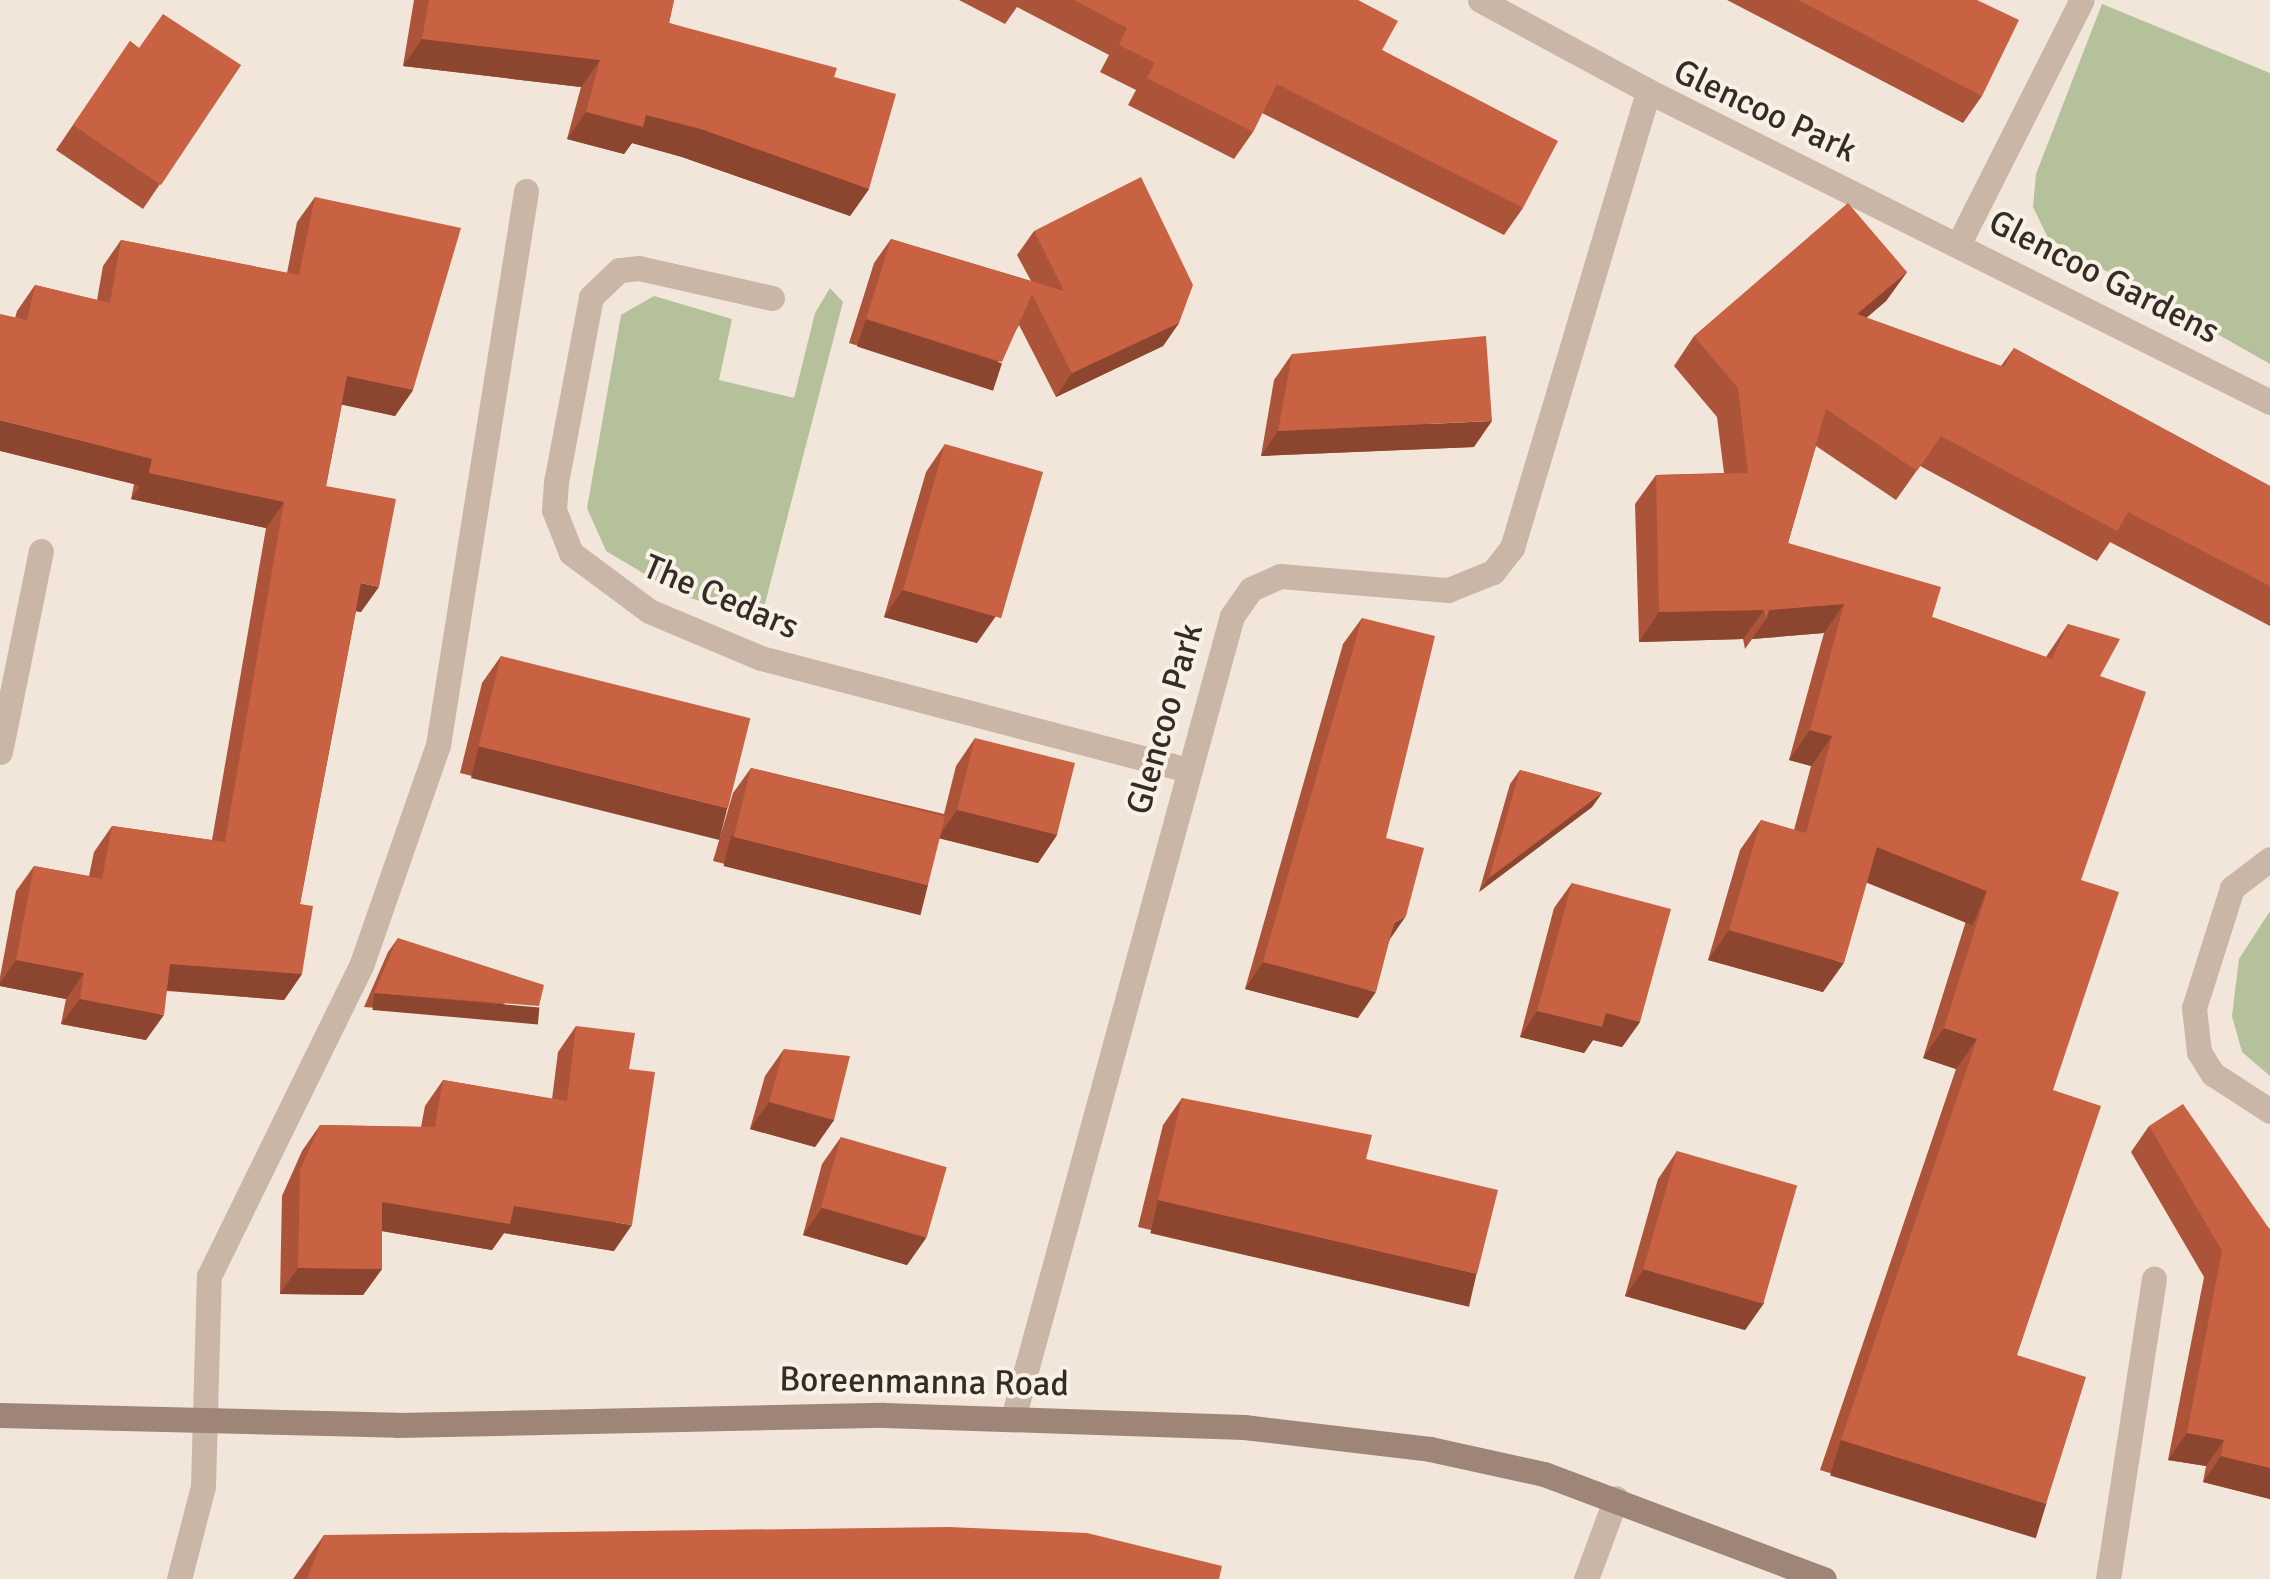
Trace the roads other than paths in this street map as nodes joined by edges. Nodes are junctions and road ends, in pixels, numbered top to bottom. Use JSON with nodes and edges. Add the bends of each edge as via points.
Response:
{"nodes":[{"id":1,"x":1480,"y":0,"type":"edge"},
{"id":2,"x":2082,"y":0,"type":"edge"},
{"id":3,"x":1648,"y":91,"type":"junction"},
{"id":4,"x":526,"y":192,"type":"dead end"},
{"id":5,"x":1958,"y":242,"type":"junction"},
{"id":6,"x":772,"y":298,"type":"dead end"},
{"id":7,"x":2270,"y":402,"type":"edge"},
{"id":8,"x":41,"y":551,"type":"dead end"},
{"id":9,"x":0,"y":752,"type":"edge"},
{"id":10,"x":1185,"y":769,"type":"junction"},
{"id":11,"x":2270,"y":859,"type":"edge"},
{"id":12,"x":2270,"y":1111,"type":"edge"},
{"id":13,"x":2154,"y":1278,"type":"dead end"},
{"id":14,"x":0,"y":1415,"type":"edge"},
{"id":15,"x":1013,"y":1418,"type":"junction"},
{"id":16,"x":205,"y":1425,"type":"junction"},
{"id":17,"x":1616,"y":1498,"type":"junction"},
{"id":18,"x":179,"y":1579,"type":"edge"},
{"id":19,"x":1586,"y":1579,"type":"edge"},
{"id":20,"x":1824,"y":1579,"type":"edge"},
{"id":21,"x":2108,"y":1579,"type":"edge"}],
"edges":[{"from":1,"to":3,"type":"street"},
{"from":2,"to":5,"type":"street"},
{"from":3,"to":5,"type":"street","name":"Glencoo Park"},
{"from":3,"to":10,"type":"street","name":"Glencoo Park","via":[[1512,548],[1493,572],[1464,587],[1320,574],[1280,576],[1251,590],[1232,616]]},
{"from":4,"to":16,"type":"street","via":[[438,745],[361,966],[214,1261]]},
{"from":5,"to":7,"type":"street","name":"Glencoo Gardens"},
{"from":6,"to":10,"type":"street","name":"The Cedars","via":[[638,268],[619,270],[590,297],[576,335],[554,510],[571,553],[649,611],[760,658]]},
{"from":8,"to":9,"type":"street"},
{"from":10,"to":15,"type":"street","name":"Glencoo Park"},
{"from":11,"to":12,"type":"street","via":[[2232,888],[2194,1008],[2199,1052],[2213,1074]]},
{"from":13,"to":21,"type":"street"},
{"from":14,"to":16,"type":"main road","name":"Boreenmanna Road"},
{"from":15,"to":16,"type":"main road","name":"Boreenmanna Road"},
{"from":15,"to":17,"type":"main road","name":"Boreenmanna Road","via":[[1156,1420],[1430,1449]]},
{"from":16,"to":18,"type":"street","via":[[200,1502]]},
{"from":17,"to":19,"type":"street"},
{"from":17,"to":20,"type":"main road","name":"Boreenmanna Road"}]}
